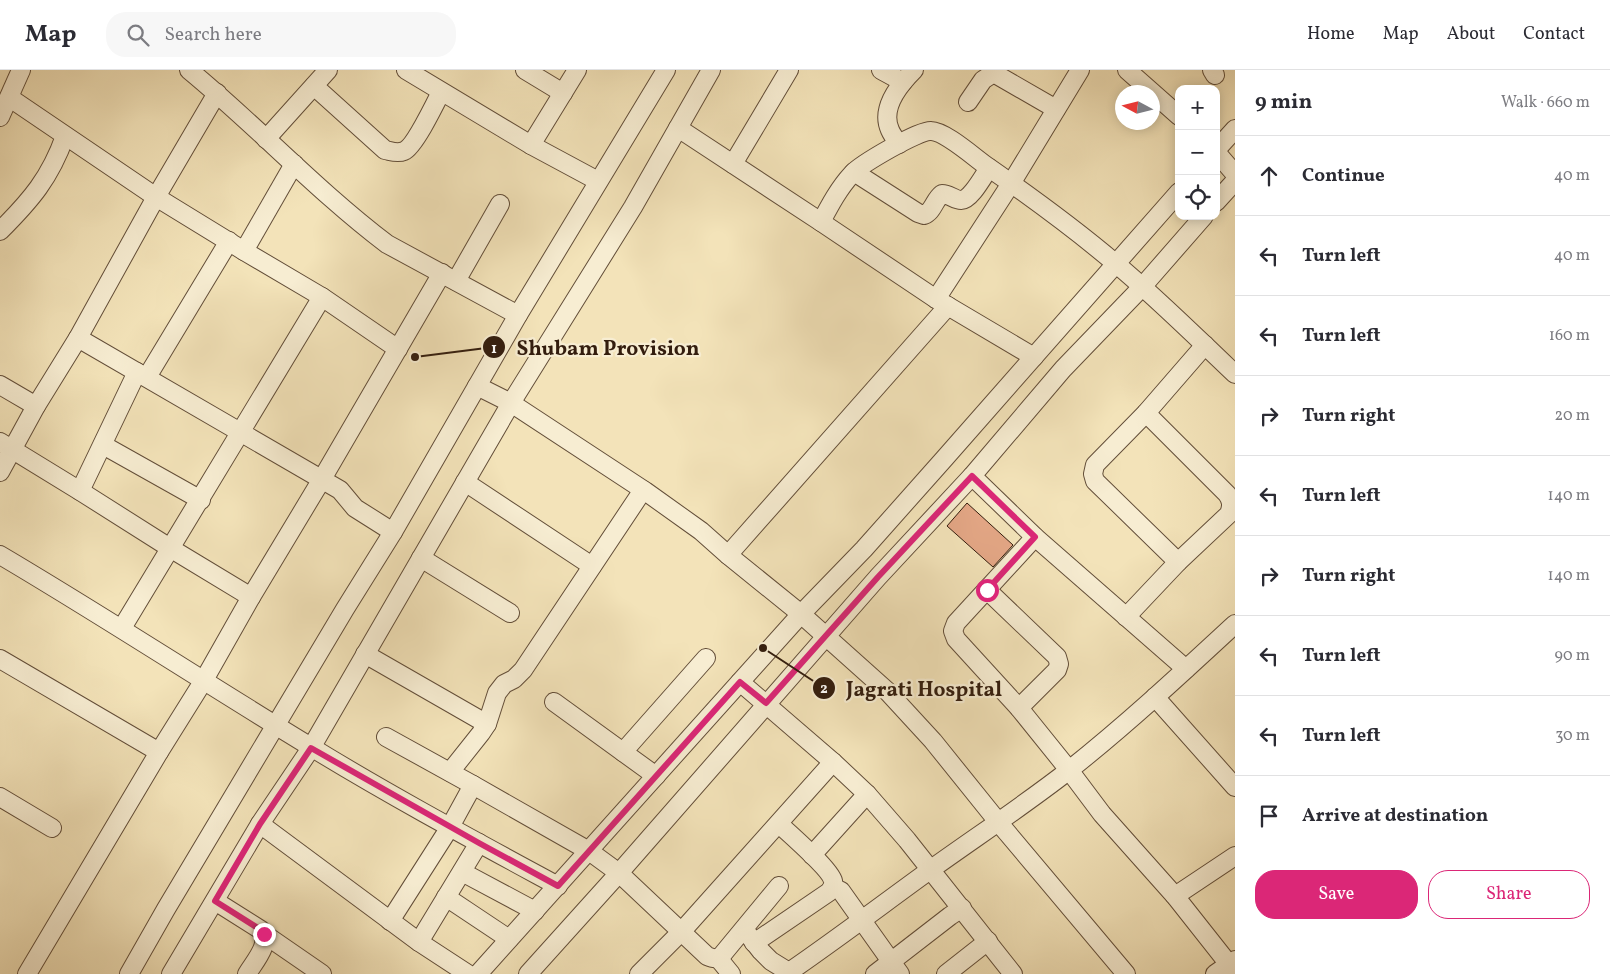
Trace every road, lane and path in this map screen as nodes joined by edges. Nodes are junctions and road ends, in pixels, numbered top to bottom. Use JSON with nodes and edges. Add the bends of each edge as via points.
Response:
{"nodes":[{"id":1,"x":21,"y":70,"type":"edge"},
{"id":2,"x":189,"y":70,"type":"edge"},
{"id":3,"x":328,"y":70,"type":"edge"},
{"id":4,"x":407,"y":70,"type":"edge"},
{"id":5,"x":525,"y":70,"type":"edge"},
{"id":6,"x":577,"y":70,"type":"edge"},
{"id":7,"x":666,"y":70,"type":"edge"},
{"id":8,"x":711,"y":70,"type":"edge"},
{"id":9,"x":789,"y":70,"type":"edge"},
{"id":10,"x":881,"y":70,"type":"edge"},
{"id":11,"x":1080,"y":70,"type":"edge"},
{"id":12,"x":1128,"y":70,"type":"edge"},
{"id":13,"x":908,"y":76,"type":"edge"},
{"id":14,"x":314,"y":86,"type":"junction"},
{"id":15,"x":441,"y":92,"type":"junction"},
{"id":16,"x":216,"y":93,"type":"junction"},
{"id":17,"x":563,"y":93,"type":"junction"},
{"id":18,"x":10,"y":98,"type":"junction"},
{"id":19,"x":968,"y":102,"type":"dead end"},
{"id":20,"x":1056,"y":110,"type":"junction"},
{"id":21,"x":1175,"y":112,"type":"edge"},
{"id":22,"x":0,"y":117,"type":"edge"},
{"id":23,"x":678,"y":128,"type":"junction"},
{"id":24,"x":1235,"y":129,"type":"edge"},
{"id":25,"x":65,"y":136,"type":"junction"},
{"id":26,"x":266,"y":140,"type":"junction"},
{"id":27,"x":899,"y":144,"type":"junction"},
{"id":28,"x":531,"y":145,"type":"junction"},
{"id":29,"x":1220,"y":146,"type":"edge"},
{"id":30,"x":1220,"y":156,"type":"edge"},
{"id":31,"x":294,"y":164,"type":"junction"},
{"id":32,"x":733,"y":164,"type":"junction"},
{"id":33,"x":989,"y":168,"type":"junction"},
{"id":34,"x":854,"y":172,"type":"junction"},
{"id":35,"x":1235,"y":174,"type":"edge"},
{"id":36,"x":1235,"y":181,"type":"edge"},
{"id":37,"x":598,"y":182,"type":"junction"},
{"id":38,"x":1012,"y":182,"type":"junction"},
{"id":39,"x":156,"y":196,"type":"junction"},
{"id":40,"x":1175,"y":197,"type":"edge"},
{"id":41,"x":1220,"y":198,"type":"edge"},
{"id":42,"x":500,"y":204,"type":"dead end"},
{"id":43,"x":1201,"y":220,"type":"edge"},
{"id":44,"x":821,"y":222,"type":"junction"},
{"id":45,"x":0,"y":231,"type":"edge"},
{"id":46,"x":229,"y":241,"type":"junction"},
{"id":47,"x":244,"y":251,"type":"junction"},
{"id":48,"x":1116,"y":263,"type":"junction"},
{"id":49,"x":449,"y":277,"type":"junction"},
{"id":50,"x":1142,"y":287,"type":"junction"},
{"id":51,"x":322,"y":297,"type":"junction"},
{"id":52,"x":942,"y":303,"type":"junction"},
{"id":53,"x":518,"y":315,"type":"junction"},
{"id":54,"x":78,"y":338,"type":"junction"},
{"id":55,"x":1205,"y":345,"type":"junction"},
{"id":56,"x":398,"y":349,"type":"junction"},
{"id":57,"x":1034,"y":357,"type":"junction"},
{"id":58,"x":142,"y":374,"type":"junction"},
{"id":59,"x":1235,"y":374,"type":"edge"},
{"id":60,"x":0,"y":385,"type":"edge"},
{"id":61,"x":477,"y":386,"type":"junction"},
{"id":62,"x":511,"y":403,"type":"junction"},
{"id":63,"x":36,"y":406,"type":"junction"},
{"id":64,"x":1146,"y":413,"type":"junction"},
{"id":65,"x":240,"y":431,"type":"junction"},
{"id":66,"x":103,"y":445,"type":"junction"},
{"id":67,"x":6,"y":446,"type":"edge"},
{"id":68,"x":0,"y":472,"type":"edge"},
{"id":69,"x":972,"y":476,"type":"junction"},
{"id":70,"x":322,"y":479,"type":"junction"},
{"id":71,"x":465,"y":482,"type":"junction"},
{"id":72,"x":643,"y":490,"type":"junction"},
{"id":73,"x":80,"y":491,"type":"junction"},
{"id":74,"x":201,"y":500,"type":"junction"},
{"id":75,"x":393,"y":532,"type":"junction"},
{"id":76,"x":1035,"y":537,"type":"junction"},
{"id":77,"x":170,"y":548,"type":"junction"},
{"id":78,"x":0,"y":555,"type":"edge"},
{"id":79,"x":728,"y":555,"type":"junction"},
{"id":80,"x":421,"y":558,"type":"junction"},
{"id":81,"x":1178,"y":562,"type":"junction"},
{"id":82,"x":592,"y":566,"type":"junction"},
{"id":83,"x":987,"y":590,"type":"junction"},
{"id":84,"x":251,"y":596,"type":"junction"},
{"id":85,"x":510,"y":613,"type":"dead end"},
{"id":86,"x":801,"y":614,"type":"junction"},
{"id":87,"x":1126,"y":616,"type":"junction"},
{"id":88,"x":1235,"y":624,"type":"edge"},
{"id":89,"x":122,"y":628,"type":"junction"},
{"id":90,"x":826,"y":636,"type":"junction"},
{"id":91,"x":365,"y":654,"type":"junction"},
{"id":92,"x":706,"y":658,"type":"dead end"},
{"id":93,"x":0,"y":659,"type":"edge"},
{"id":94,"x":1186,"y":669,"type":"junction"},
{"id":95,"x":204,"y":680,"type":"junction"},
{"id":96,"x":740,"y":682,"type":"junction"},
{"id":97,"x":1155,"y":698,"type":"junction"},
{"id":98,"x":554,"y":702,"type":"dead end"},
{"id":99,"x":766,"y":703,"type":"junction"},
{"id":100,"x":1019,"y":708,"type":"junction"},
{"id":101,"x":487,"y":724,"type":"junction"},
{"id":102,"x":276,"y":725,"type":"junction"},
{"id":103,"x":386,"y":737,"type":"dead end"},
{"id":104,"x":311,"y":748,"type":"junction"},
{"id":105,"x":159,"y":752,"type":"junction"},
{"id":106,"x":623,"y":752,"type":"junction"},
{"id":107,"x":834,"y":762,"type":"junction"},
{"id":108,"x":1069,"y":770,"type":"junction"},
{"id":109,"x":450,"y":772,"type":"junction"},
{"id":110,"x":656,"y":776,"type":"junction"},
{"id":111,"x":472,"y":784,"type":"junction"},
{"id":112,"x":1235,"y":787,"type":"edge"},
{"id":113,"x":867,"y":794,"type":"junction"},
{"id":114,"x":0,"y":797,"type":"edge"},
{"id":115,"x":999,"y":823,"type":"junction"},
{"id":116,"x":260,"y":824,"type":"junction"},
{"id":117,"x":779,"y":824,"type":"junction"},
{"id":118,"x":450,"y":827,"type":"junction"},
{"id":119,"x":52,"y":828,"type":"dead end"},
{"id":120,"x":479,"y":843,"type":"junction"},
{"id":121,"x":589,"y":851,"type":"junction"},
{"id":122,"x":812,"y":855,"type":"junction"},
{"id":123,"x":1235,"y":856,"type":"edge"},
{"id":124,"x":930,"y":870,"type":"junction"},
{"id":125,"x":462,"y":872,"type":"junction"},
{"id":126,"x":619,"y":873,"type":"junction"},
{"id":127,"x":558,"y":886,"type":"junction"},
{"id":128,"x":778,"y":886,"type":"dead end"},
{"id":129,"x":833,"y":887,"type":"junction"},
{"id":130,"x":1174,"y":896,"type":"junction"},
{"id":131,"x":446,"y":897,"type":"junction"},
{"id":132,"x":215,"y":901,"type":"junction"},
{"id":133,"x":962,"y":908,"type":"junction"},
{"id":134,"x":535,"y":911,"type":"junction"},
{"id":135,"x":390,"y":921,"type":"junction"},
{"id":136,"x":862,"y":921,"type":"junction"},
{"id":137,"x":682,"y":931,"type":"junction"},
{"id":138,"x":264,"y":934,"type":"junction"},
{"id":139,"x":749,"y":936,"type":"junction"},
{"id":140,"x":509,"y":939,"type":"junction"},
{"id":141,"x":988,"y":941,"type":"junction"},
{"id":142,"x":419,"y":942,"type":"junction"},
{"id":143,"x":720,"y":967,"type":"edge"},
{"id":144,"x":1228,"y":967,"type":"edge"},
{"id":145,"x":896,"y":968,"type":"edge"},
{"id":146,"x":791,"y":973,"type":"edge"},
{"id":147,"x":27,"y":974,"type":"edge"},
{"id":148,"x":129,"y":974,"type":"edge"},
{"id":149,"x":171,"y":974,"type":"edge"},
{"id":150,"x":247,"y":974,"type":"edge"},
{"id":151,"x":322,"y":974,"type":"edge"},
{"id":152,"x":468,"y":974,"type":"edge"},
{"id":153,"x":478,"y":974,"type":"edge"},
{"id":154,"x":528,"y":974,"type":"edge"},
{"id":155,"x":639,"y":974,"type":"edge"},
{"id":156,"x":875,"y":974,"type":"edge"},
{"id":157,"x":946,"y":974,"type":"edge"},
{"id":158,"x":1014,"y":974,"type":"edge"},
{"id":159,"x":1126,"y":974,"type":"edge"}],
"edges":[{"from":1,"to":18,"type":"street"},
{"from":2,"to":16,"type":"street"},
{"from":3,"to":14,"type":"street"},
{"from":4,"to":15,"type":"street"},
{"from":5,"to":17,"type":"street"},
{"from":6,"to":17,"type":"street"},
{"from":7,"to":37,"type":"street"},
{"from":8,"to":23,"type":"street"},
{"from":9,"to":32,"type":"street"},
{"from":10,"to":13,"type":"street"},
{"from":11,"to":20,"type":"street"},
{"from":12,"to":21,"type":"street"},
{"from":13,"to":27,"type":"street","via":[[888,108],[890,131]]},
{"from":14,"to":15,"type":"street","via":[[384,150],[396,153],[405,151],[412,144]]},
{"from":14,"to":26,"type":"street"},
{"from":15,"to":28,"type":"street"},
{"from":16,"to":26,"type":"street"},
{"from":16,"to":39,"type":"street"},
{"from":17,"to":28,"type":"street"},
{"from":18,"to":22,"type":"street"},
{"from":18,"to":25,"type":"street"},
{"from":19,"to":20,"type":"street","via":[[986,76],[992,74]]},
{"from":20,"to":38,"type":"street"},
{"from":23,"to":32,"type":"street"},
{"from":23,"to":62,"type":"street","via":[[633,207]]},
{"from":24,"to":29,"type":"street"},
{"from":25,"to":39,"type":"street"},
{"from":25,"to":45,"type":"street","via":[[47,177]]},
{"from":26,"to":31,"type":"street"},
{"from":27,"to":33,"type":"street","via":[[920,132],[932,130]]},
{"from":27,"to":34,"type":"street"},
{"from":28,"to":37,"type":"street"},
{"from":30,"to":35,"type":"street"},
{"from":31,"to":47,"type":"street"},
{"from":31,"to":49,"type":"street","via":[[387,244]]},
{"from":32,"to":44,"type":"street"},
{"from":33,"to":34,"type":"street","via":[[969,197],[960,200],[942,194],[924,215]]},
{"from":33,"to":38,"type":"street"},
{"from":34,"to":44,"type":"street","via":[[840,187]]},
{"from":36,"to":41,"type":"street"},
{"from":37,"to":53,"type":"street"},
{"from":38,"to":48,"type":"street"},
{"from":38,"to":52,"type":"street"},
{"from":39,"to":46,"type":"street"},
{"from":39,"to":54,"type":"street"},
{"from":40,"to":48,"type":"street"},
{"from":42,"to":49,"type":"street"},
{"from":43,"to":50,"type":"street"},
{"from":44,"to":52,"type":"street"},
{"from":46,"to":47,"type":"street"},
{"from":46,"to":58,"type":"street"},
{"from":47,"to":51,"type":"street"},
{"from":48,"to":50,"type":"street"},
{"from":48,"to":57,"type":"street"},
{"from":49,"to":53,"type":"street"},
{"from":49,"to":56,"type":"street"},
{"from":50,"to":55,"type":"street"},
{"from":50,"to":69,"type":"street","via":[[1063,370]]},
{"from":51,"to":56,"type":"street"},
{"from":51,"to":65,"type":"street"},
{"from":52,"to":57,"type":"street"},
{"from":52,"to":79,"type":"street"},
{"from":53,"to":61,"type":"street"},
{"from":54,"to":58,"type":"street"},
{"from":54,"to":63,"type":"street"},
{"from":55,"to":59,"type":"street"},
{"from":55,"to":64,"type":"street"},
{"from":56,"to":70,"type":"street"},
{"from":57,"to":86,"type":"street","via":[[864,549]]},
{"from":58,"to":65,"type":"street"},
{"from":58,"to":66,"type":"street"},
{"from":60,"to":63,"type":"street"},
{"from":61,"to":62,"type":"street"},
{"from":61,"to":75,"type":"street"},
{"from":62,"to":71,"type":"street"},
{"from":62,"to":72,"type":"street"},
{"from":63,"to":67,"type":"street"},
{"from":64,"to":81,"type":"street","via":[[1095,465],[1093,474],[1095,481]]},
{"from":64,"to":81,"type":"street","via":[[1231,500],[1229,514]]},
{"from":65,"to":70,"type":"street"},
{"from":65,"to":74,"type":"street"},
{"from":66,"to":73,"type":"street"},
{"from":66,"to":74,"type":"street"},
{"from":67,"to":68,"type":"street"},
{"from":67,"to":73,"type":"street"},
{"from":69,"to":76,"type":"street"},
{"from":69,"to":90,"type":"street"},
{"from":70,"to":75,"type":"street","via":[[340,490],[355,508]]},
{"from":70,"to":84,"type":"street"},
{"from":71,"to":80,"type":"street"},
{"from":71,"to":82,"type":"street"},
{"from":72,"to":79,"type":"street","via":[[701,531]]},
{"from":72,"to":82,"type":"street"},
{"from":73,"to":77,"type":"street"},
{"from":74,"to":77,"type":"street"},
{"from":75,"to":102,"type":"street"},
{"from":76,"to":83,"type":"street"},
{"from":76,"to":87,"type":"street"},
{"from":77,"to":84,"type":"street"},
{"from":77,"to":89,"type":"street"},
{"from":78,"to":89,"type":"street"},
{"from":79,"to":86,"type":"street"},
{"from":80,"to":85,"type":"street"},
{"from":80,"to":91,"type":"street"},
{"from":81,"to":87,"type":"street"},
{"from":82,"to":101,"type":"street","via":[[523,670],[497,693]]},
{"from":83,"to":100,"type":"street","via":[[953,630],[956,638]]},
{"from":83,"to":100,"type":"street","via":[[1057,657],[1057,670]]},
{"from":84,"to":95,"type":"street"},
{"from":86,"to":90,"type":"street"},
{"from":86,"to":96,"type":"street"},
{"from":87,"to":94,"type":"street"},
{"from":88,"to":94,"type":"street"},
{"from":89,"to":95,"type":"street"},
{"from":90,"to":99,"type":"street"},
{"from":90,"to":115,"type":"street","via":[[887,691],[933,741]]},
{"from":91,"to":101,"type":"street"},
{"from":91,"to":104,"type":"street"},
{"from":92,"to":106,"type":"street"},
{"from":93,"to":105,"type":"street"},
{"from":94,"to":97,"type":"street"},
{"from":95,"to":102,"type":"street"},
{"from":95,"to":105,"type":"street"},
{"from":96,"to":99,"type":"street"},
{"from":96,"to":110,"type":"street"},
{"from":97,"to":108,"type":"street"},
{"from":97,"to":112,"type":"street"},
{"from":98,"to":106,"type":"street"},
{"from":99,"to":107,"type":"street"},
{"from":99,"to":126,"type":"street"},
{"from":100,"to":108,"type":"street"},
{"from":101,"to":109,"type":"street"},
{"from":102,"to":104,"type":"street"},
{"from":102,"to":148,"type":"street"},
{"from":103,"to":109,"type":"street"},
{"from":104,"to":116,"type":"street"},
{"from":104,"to":118,"type":"street"},
{"from":105,"to":147,"type":"street"},
{"from":106,"to":110,"type":"street"},
{"from":107,"to":113,"type":"street"},
{"from":107,"to":117,"type":"street"},
{"from":108,"to":115,"type":"street"},
{"from":108,"to":130,"type":"street","via":[[1102,814]]},
{"from":109,"to":111,"type":"street"},
{"from":110,"to":121,"type":"street"},
{"from":111,"to":118,"type":"street"},
{"from":111,"to":121,"type":"street"},
{"from":113,"to":122,"type":"street"},
{"from":113,"to":124,"type":"street"},
{"from":114,"to":119,"type":"street"},
{"from":115,"to":124,"type":"street"},
{"from":115,"to":159,"type":"street"},
{"from":116,"to":132,"type":"street"},
{"from":116,"to":135,"type":"street"},
{"from":117,"to":122,"type":"street"},
{"from":117,"to":137,"type":"street"},
{"from":118,"to":120,"type":"street"},
{"from":118,"to":135,"type":"street"},
{"from":120,"to":125,"type":"street"},
{"from":120,"to":127,"type":"street"},
{"from":121,"to":126,"type":"street"},
{"from":121,"to":127,"type":"street"},
{"from":122,"to":129,"type":"street","via":[[831,876]]},
{"from":123,"to":130,"type":"street"},
{"from":124,"to":133,"type":"street"},
{"from":124,"to":136,"type":"street"},
{"from":125,"to":131,"type":"street"},
{"from":125,"to":134,"type":"street"},
{"from":126,"to":137,"type":"street"},
{"from":126,"to":154,"type":"street"},
{"from":127,"to":134,"type":"street"},
{"from":128,"to":139,"type":"street"},
{"from":129,"to":136,"type":"street","via":[[842,891]]},
{"from":129,"to":139,"type":"street"},
{"from":130,"to":144,"type":"street"},
{"from":131,"to":140,"type":"street"},
{"from":131,"to":142,"type":"street"},
{"from":132,"to":138,"type":"street"},
{"from":132,"to":149,"type":"street"},
{"from":133,"to":141,"type":"street"},
{"from":133,"to":145,"type":"street"},
{"from":134,"to":140,"type":"street"},
{"from":135,"to":142,"type":"street"},
{"from":136,"to":145,"type":"street"},
{"from":136,"to":146,"type":"street"},
{"from":137,"to":143,"type":"street"},
{"from":137,"to":155,"type":"street"},
{"from":138,"to":150,"type":"street","via":[[264,945]]},
{"from":138,"to":151,"type":"street"},
{"from":139,"to":143,"type":"street"},
{"from":139,"to":146,"type":"street","via":[[771,961]]},
{"from":140,"to":153,"type":"street"},
{"from":141,"to":157,"type":"street"},
{"from":141,"to":158,"type":"street"},
{"from":142,"to":152,"type":"street"},
{"from":145,"to":156,"type":"street"}]}
